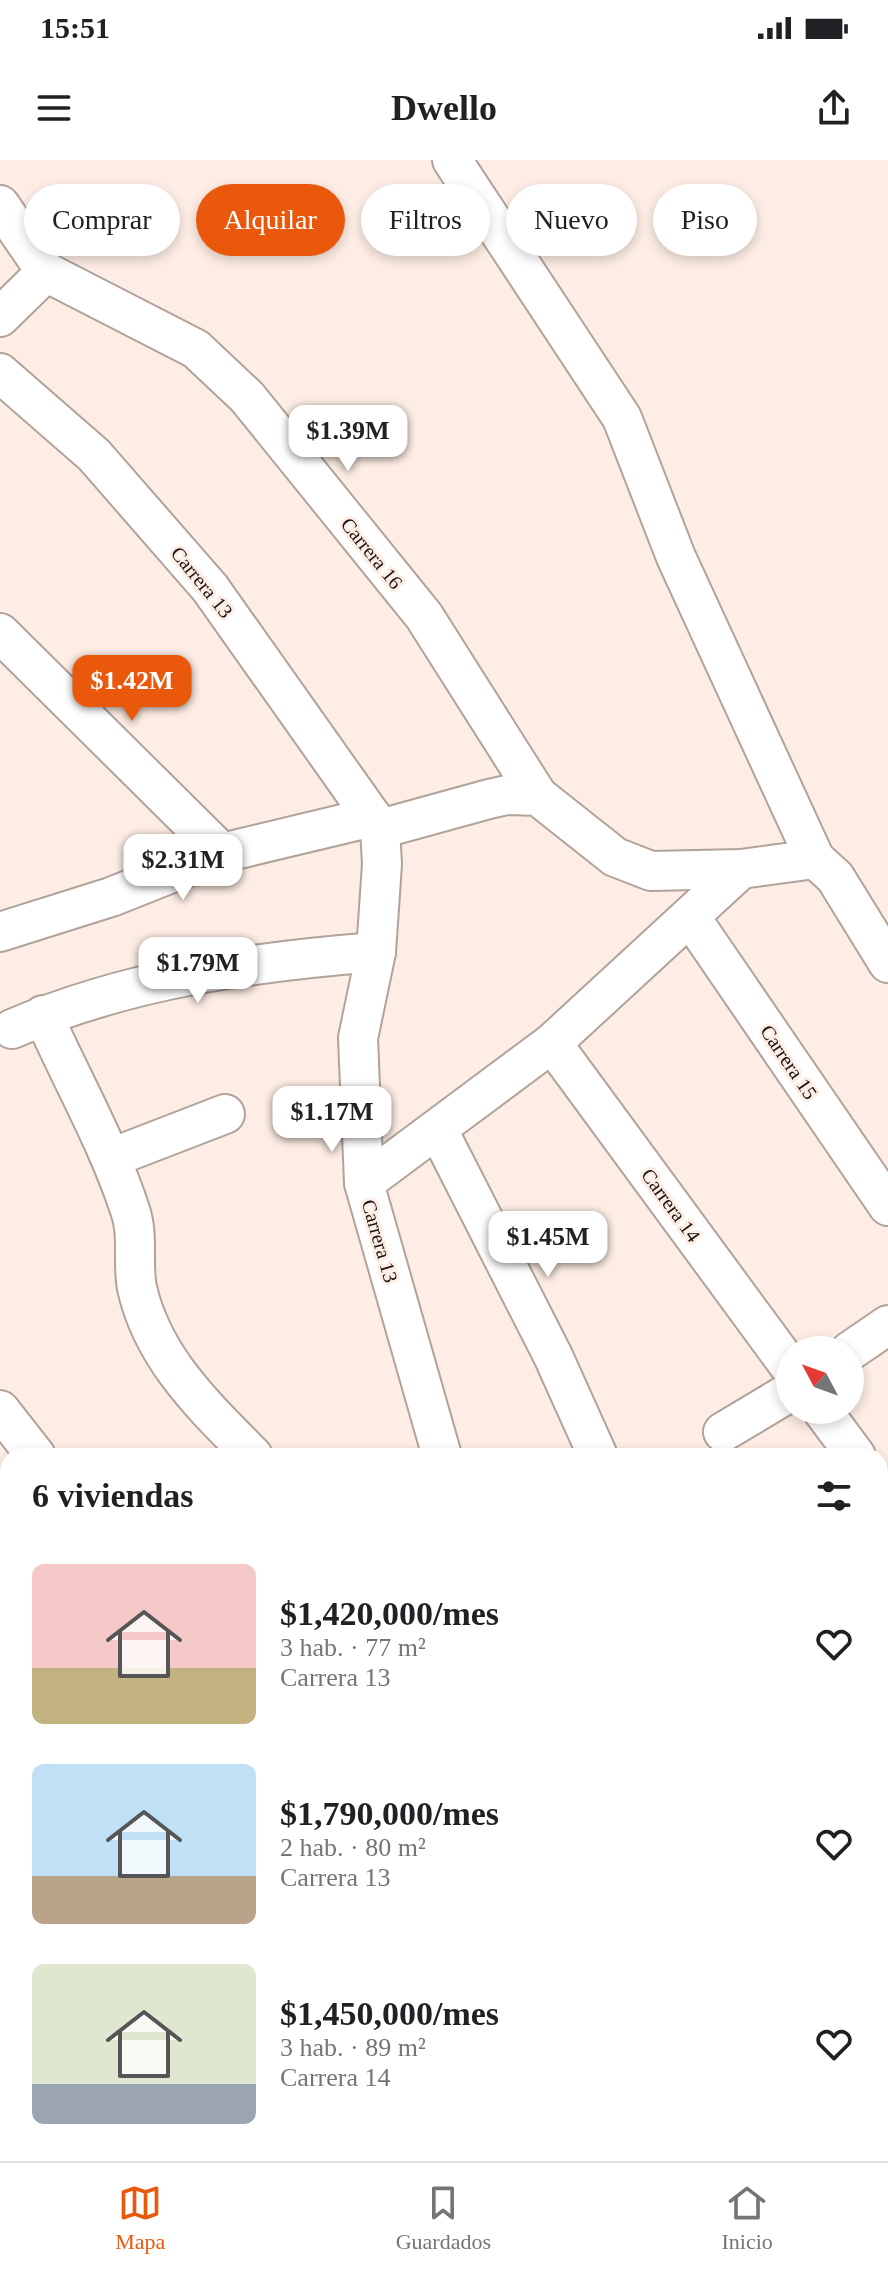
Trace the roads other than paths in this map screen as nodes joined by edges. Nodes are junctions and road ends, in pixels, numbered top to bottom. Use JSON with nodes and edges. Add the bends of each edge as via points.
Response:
{"nodes":[{"id":1,"x":452,"y":160,"type":"edge"},
{"id":2,"x":0,"y":205,"type":"edge"},
{"id":3,"x":46,"y":272,"type":"junction"},
{"id":4,"x":0,"y":317,"type":"edge"},
{"id":5,"x":0,"y":373,"type":"edge"},
{"id":6,"x":0,"y":633,"type":"edge"},
{"id":7,"x":538,"y":796,"type":"junction"},
{"id":8,"x":376,"y":823,"type":"junction"},
{"id":9,"x":222,"y":853,"type":"junction"},
{"id":10,"x":815,"y":859,"type":"junction"},
{"id":11,"x":741,"y":869,"type":"junction"},
{"id":12,"x":691,"y":918,"type":"junction"},
{"id":13,"x":0,"y":932,"type":"edge"},
{"id":14,"x":376,"y":952,"type":"junction"},
{"id":15,"x":888,"y":963,"type":"edge"},
{"id":16,"x":552,"y":1043,"type":"junction"},
{"id":17,"x":225,"y":1114,"type":"dead end"},
{"id":18,"x":438,"y":1130,"type":"junction"},
{"id":19,"x":111,"y":1158,"type":"junction"},
{"id":20,"x":364,"y":1183,"type":"junction"},
{"id":21,"x":888,"y":1206,"type":"edge"},
{"id":22,"x":888,"y":1325,"type":"edge"},
{"id":23,"x":864,"y":1341,"type":"edge"},
{"id":24,"x":776,"y":1348,"type":"edge"},
{"id":25,"x":776,"y":1400,"type":"edge"},
{"id":26,"x":0,"y":1410,"type":"edge"},
{"id":27,"x":832,"y":1424,"type":"edge"},
{"id":28,"x":723,"y":1432,"type":"dead end"},
{"id":29,"x":30,"y":1448,"type":"edge"},
{"id":30,"x":245,"y":1448,"type":"edge"},
{"id":31,"x":440,"y":1448,"type":"edge"},
{"id":32,"x":594,"y":1448,"type":"edge"},
{"id":33,"x":850,"y":1448,"type":"edge"}],
"edges":[{"from":1,"to":10,"type":"street","via":[[622,418],[676,557]]},
{"from":2,"to":3,"type":"street"},
{"from":3,"to":4,"type":"street"},
{"from":3,"to":7,"type":"street","name":"Carrera 16","via":[[196,349],[240,389],[424,616]]},
{"from":5,"to":8,"type":"street","name":"Carrera 13","via":[[94,455],[210,588]]},
{"from":6,"to":9,"type":"street"},
{"from":7,"to":8,"type":"street","via":[[489,799]]},
{"from":7,"to":11,"type":"street","name":"Carrera 16","via":[[635,867]]},
{"from":8,"to":9,"type":"street"},
{"from":8,"to":14,"type":"street","name":"Carrera 13","via":[[382,864]]},
{"from":9,"to":13,"type":"street","via":[[111,897]]},
{"from":10,"to":11,"type":"street","name":"Carrera 16"},
{"from":10,"to":15,"type":"street","via":[[835,877]]},
{"from":11,"to":12,"type":"street"},
{"from":12,"to":16,"type":"street"},
{"from":12,"to":21,"type":"street","name":"Carrera 15"},
{"from":14,"to":19,"type":"street","via":[[239,966],[123,988],[28,1022]]},
{"from":14,"to":20,"type":"street","name":"Carrera 13","via":[[358,1038]]},
{"from":16,"to":18,"type":"street"},
{"from":16,"to":24,"type":"street","name":"Carrera 14"},
{"from":17,"to":19,"type":"street"},
{"from":18,"to":20,"type":"street"},
{"from":18,"to":32,"type":"street"},
{"from":19,"to":30,"type":"street","via":[[132,1214],[136,1284],[158,1347],[201,1403]]},
{"from":20,"to":31,"type":"street","name":"Carrera 13"},
{"from":22,"to":23,"type":"street"},
{"from":25,"to":28,"type":"street"},
{"from":26,"to":29,"type":"street"},
{"from":27,"to":33,"type":"street"}]}
